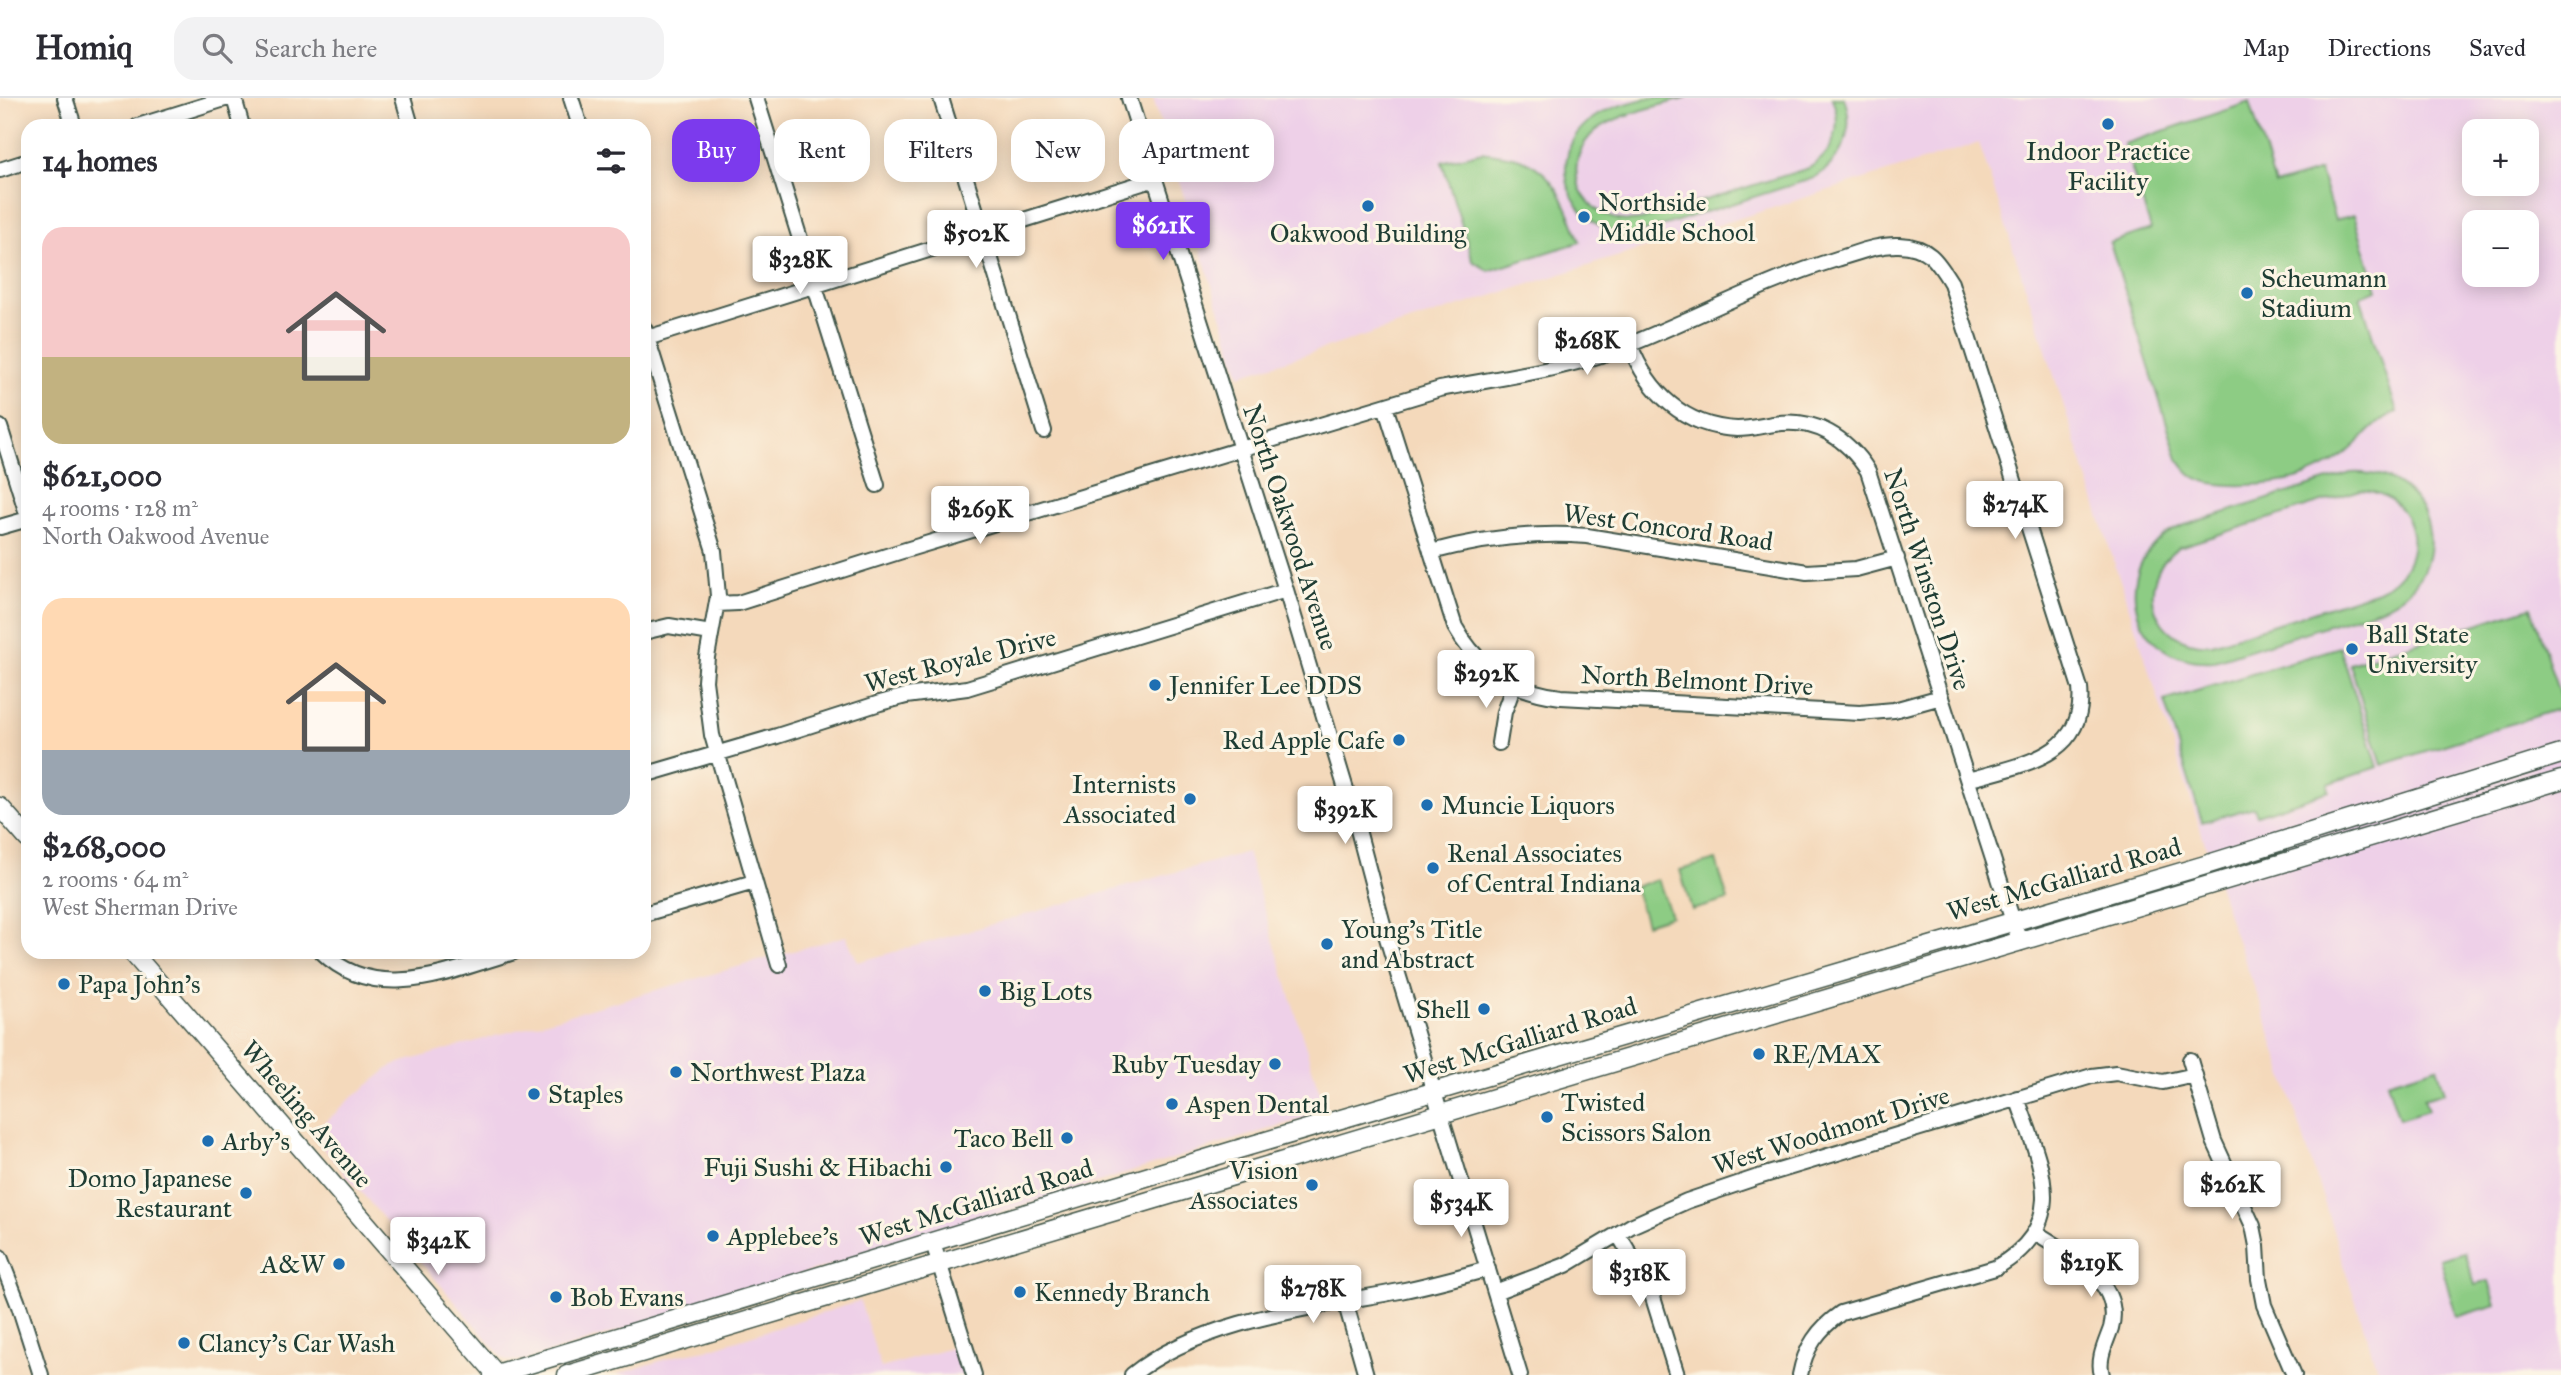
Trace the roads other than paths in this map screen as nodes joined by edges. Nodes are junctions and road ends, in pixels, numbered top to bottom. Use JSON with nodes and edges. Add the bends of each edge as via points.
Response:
{"nodes":[{"id":1,"x":65,"y":98,"type":"edge"},
{"id":2,"x":231,"y":98,"type":"edge"},
{"id":3,"x":402,"y":98,"type":"edge"},
{"id":4,"x":571,"y":98,"type":"edge"},
{"id":5,"x":756,"y":98,"type":"edge"},
{"id":6,"x":941,"y":98,"type":"edge"},
{"id":7,"x":1129,"y":98,"type":"edge"},
{"id":8,"x":72,"y":119,"type":"edge"},
{"id":9,"x":161,"y":119,"type":"edge"},
{"id":10,"x":239,"y":119,"type":"edge"},
{"id":11,"x":409,"y":119,"type":"edge"},
{"id":12,"x":578,"y":119,"type":"edge"},
{"id":13,"x":1136,"y":119,"type":"edge"},
{"id":14,"x":21,"y":163,"type":"edge"},
{"id":15,"x":0,"y":170,"type":"edge"},
{"id":16,"x":1145,"y":182,"type":"edge"},
{"id":17,"x":1156,"y":182,"type":"edge"},
{"id":18,"x":983,"y":232,"type":"junction"},
{"id":19,"x":815,"y":285,"type":"junction"},
{"id":20,"x":651,"y":333,"type":"edge"},
{"id":21,"x":1630,"y":345,"type":"junction"},
{"id":22,"x":651,"y":354,"type":"edge"},
{"id":23,"x":1385,"y":406,"type":"junction"},
{"id":24,"x":0,"y":427,"type":"edge"},
{"id":25,"x":1044,"y":431,"type":"dead end"},
{"id":26,"x":1241,"y":450,"type":"junction"},
{"id":27,"x":877,"y":485,"type":"dead end"},
{"id":28,"x":21,"y":495,"type":"edge"},
{"id":29,"x":21,"y":520,"type":"edge"},
{"id":30,"x":0,"y":527,"type":"edge"},
{"id":31,"x":1431,"y":552,"type":"junction"},
{"id":32,"x":1897,"y":558,"type":"junction"},
{"id":33,"x":1286,"y":590,"type":"junction"},
{"id":34,"x":717,"y":604,"type":"junction"},
{"id":35,"x":651,"y":630,"type":"edge"},
{"id":36,"x":711,"y":633,"type":"junction"},
{"id":37,"x":1514,"y":685,"type":"junction"},
{"id":38,"x":1941,"y":697,"type":"junction"},
{"id":39,"x":1499,"y":743,"type":"dead end"},
{"id":40,"x":718,"y":753,"type":"junction"},
{"id":41,"x":2561,"y":754,"type":"edge"},
{"id":42,"x":651,"y":773,"type":"edge"},
{"id":43,"x":1968,"y":780,"type":"junction"},
{"id":44,"x":2561,"y":780,"type":"edge"},
{"id":45,"x":2,"y":812,"type":"edge"},
{"id":46,"x":21,"y":832,"type":"edge"},
{"id":47,"x":754,"y":882,"type":"junction"},
{"id":48,"x":651,"y":912,"type":"edge"},
{"id":49,"x":2014,"y":920,"type":"junction"},
{"id":50,"x":2020,"y":943,"type":"junction"},
{"id":51,"x":143,"y":959,"type":"edge"},
{"id":52,"x":332,"y":959,"type":"edge"},
{"id":53,"x":490,"y":959,"type":"edge"},
{"id":54,"x":779,"y":965,"type":"dead end"},
{"id":55,"x":2190,"y":1060,"type":"dead end"},
{"id":56,"x":2195,"y":1075,"type":"junction"},
{"id":57,"x":1433,"y":1093,"type":"junction"},
{"id":58,"x":2017,"y":1098,"type":"junction"},
{"id":59,"x":1440,"y":1114,"type":"junction"},
{"id":60,"x":2035,"y":1232,"type":"junction"},
{"id":61,"x":1618,"y":1234,"type":"junction"},
{"id":62,"x":933,"y":1243,"type":"junction"},
{"id":63,"x":0,"y":1257,"type":"edge"},
{"id":64,"x":940,"y":1262,"type":"junction"},
{"id":65,"x":1488,"y":1269,"type":"junction"},
{"id":66,"x":1495,"y":1292,"type":"junction"},
{"id":67,"x":1345,"y":1301,"type":"junction"},
{"id":68,"x":41,"y":1375,"type":"edge"},
{"id":69,"x":495,"y":1375,"type":"edge"},
{"id":70,"x":567,"y":1375,"type":"edge"},
{"id":71,"x":974,"y":1375,"type":"edge"},
{"id":72,"x":1132,"y":1375,"type":"edge"},
{"id":73,"x":1366,"y":1375,"type":"edge"},
{"id":74,"x":1520,"y":1375,"type":"edge"},
{"id":75,"x":1677,"y":1375,"type":"edge"},
{"id":76,"x":1800,"y":1375,"type":"edge"},
{"id":77,"x":2102,"y":1375,"type":"edge"},
{"id":78,"x":2294,"y":1375,"type":"edge"}],
"edges":[{"from":1,"to":8,"type":"street"},
{"from":2,"to":9,"type":"street"},
{"from":2,"to":10,"type":"street"},
{"from":3,"to":11,"type":"street"},
{"from":4,"to":12,"type":"street"},
{"from":5,"to":19,"type":"street"},
{"from":6,"to":18,"type":"street"},
{"from":7,"to":13,"type":"street","name":"North Oakwood Avenue"},
{"from":14,"to":15,"type":"street"},
{"from":16,"to":18,"type":"street"},
{"from":17,"to":26,"type":"street","name":"North Oakwood Avenue"},
{"from":18,"to":19,"type":"street"},
{"from":18,"to":25,"type":"street"},
{"from":19,"to":20,"type":"street"},
{"from":19,"to":27,"type":"street"},
{"from":21,"to":23,"type":"street"},
{"from":21,"to":32,"type":"street","name":"North Winston Drive","via":[[1654,389],[1695,419],[1737,429],[1801,423],[1824,429],[1843,441],[1868,471]]},
{"from":21,"to":43,"type":"street","via":[[1734,297],[1881,246],[1924,251],[1938,262],[1951,283],[2081,697],[2076,725],[2053,751]]},
{"from":22,"to":34,"type":"street","via":[[714,551]]},
{"from":23,"to":26,"type":"street"},
{"from":23,"to":31,"type":"street","name":"North Belmont Drive"},
{"from":24,"to":28,"type":"street"},
{"from":26,"to":33,"type":"street","name":"North Oakwood Avenue"},
{"from":26,"to":34,"type":"street","via":[[738,603]]},
{"from":29,"to":30,"type":"street"},
{"from":31,"to":32,"type":"street","name":"West Concord Road","via":[[1510,535],[1550,534],[1807,572],[1856,569]]},
{"from":31,"to":37,"type":"street","name":"North Belmont Drive","via":[[1461,638],[1487,668]]},
{"from":32,"to":38,"type":"street","name":"North Winston Drive"},
{"from":33,"to":40,"type":"street","name":"West Royale Drive","via":[[967,688],[906,696]]},
{"from":33,"to":57,"type":"street","name":"North Oakwood Avenue"},
{"from":34,"to":36,"type":"street"},
{"from":35,"to":36,"type":"street","via":[[669,626]]},
{"from":36,"to":40,"type":"street","via":[[705,681]]},
{"from":37,"to":38,"type":"street","name":"North Belmont Drive","via":[[1561,697],[1842,712],[1894,710]]},
{"from":37,"to":39,"type":"street"},
{"from":38,"to":43,"type":"street","name":"North Winston Drive"},
{"from":40,"to":42,"type":"street","name":"West Royale Drive"},
{"from":40,"to":47,"type":"street"},
{"from":41,"to":49,"type":"main road","name":"West McGalliard Road"},
{"from":43,"to":49,"type":"street","name":"North Winston Drive"},
{"from":44,"to":50,"type":"main road","name":"West McGalliard Road"},
{"from":45,"to":46,"type":"main road"},
{"from":47,"to":48,"type":"street"},
{"from":47,"to":54,"type":"street"},
{"from":49,"to":50,"type":"street","name":"North Winston Drive"},
{"from":49,"to":57,"type":"main road","name":"West McGalliard Road"},
{"from":50,"to":59,"type":"main road","name":"West McGalliard Road"},
{"from":51,"to":69,"type":"main road","name":"Wheeling Avenue"},
{"from":52,"to":53,"type":"street","via":[[352,973],[397,982]]},
{"from":55,"to":56,"type":"street"},
{"from":56,"to":58,"type":"street","name":"West Woodmont Drive","via":[[2163,1082],[2108,1073]]},
{"from":56,"to":78,"type":"street","via":[[2214,1141],[2253,1226],[2264,1305]]},
{"from":57,"to":59,"type":"street","name":"North Oakwood Avenue"},
{"from":57,"to":62,"type":"main road","name":"West McGalliard Road"},
{"from":58,"to":60,"type":"street","via":[[2045,1186],[2042,1217]]},
{"from":58,"to":61,"type":"street","name":"West Woodmont Drive","via":[[1732,1185],[1664,1210]]},
{"from":59,"to":64,"type":"main road","name":"West McGalliard Road"},
{"from":59,"to":65,"type":"street","name":"North Oakwood Avenue"},
{"from":60,"to":76,"type":"street","via":[[2022,1250],[1995,1268],[1841,1314],[1810,1344]]},
{"from":60,"to":77,"type":"street","via":[[2081,1264],[2106,1290],[2113,1318],[2100,1362]]},
{"from":61,"to":66,"type":"street","name":"West Woodmont Drive","via":[[1566,1265]]},
{"from":61,"to":75,"type":"street","via":[[1650,1288]]},
{"from":62,"to":64,"type":"street"},
{"from":62,"to":69,"type":"main road","name":"West McGalliard Road"},
{"from":63,"to":68,"type":"street"},
{"from":64,"to":70,"type":"main road","name":"West McGalliard Road"},
{"from":64,"to":71,"type":"street"},
{"from":65,"to":66,"type":"street","name":"North Oakwood Avenue"},
{"from":65,"to":67,"type":"street"},
{"from":66,"to":74,"type":"street","name":"North Oakwood Avenue"},
{"from":67,"to":72,"type":"street","via":[[1205,1335],[1172,1349]]},
{"from":67,"to":73,"type":"street"}]}
